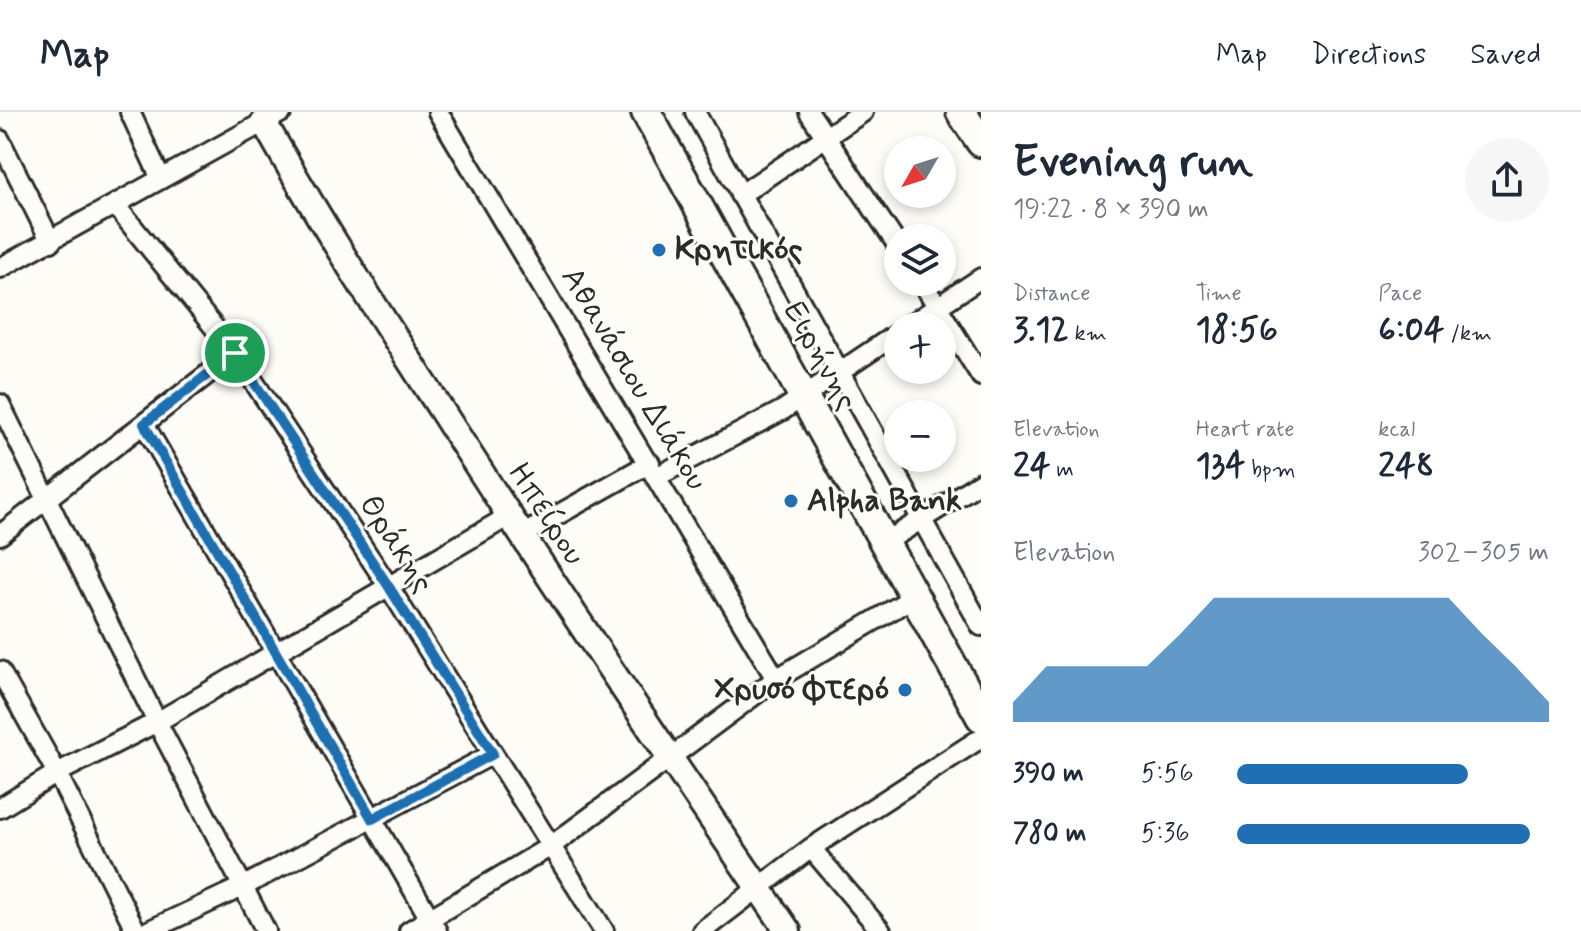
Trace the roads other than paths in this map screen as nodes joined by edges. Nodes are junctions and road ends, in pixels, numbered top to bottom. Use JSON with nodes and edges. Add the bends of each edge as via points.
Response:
{"nodes":[{"id":1,"x":130,"y":112,"type":"edge"},
{"id":2,"x":438,"y":112,"type":"edge"},
{"id":3,"x":646,"y":112,"type":"edge"},
{"id":4,"x":695,"y":112,"type":"edge"},
{"id":5,"x":809,"y":112,"type":"edge"},
{"id":6,"x":863,"y":112,"type":"edge"},
{"id":7,"x":961,"y":112,"type":"edge"},
{"id":8,"x":273,"y":117,"type":"edge"},
{"id":9,"x":826,"y":137,"type":"junction"},
{"id":10,"x":0,"y":140,"type":"edge"},
{"id":11,"x":981,"y":142,"type":"edge"},
{"id":12,"x":161,"y":179,"type":"junction"},
{"id":13,"x":740,"y":195,"type":"junction"},
{"id":14,"x":115,"y":205,"type":"junction"},
{"id":15,"x":884,"y":225,"type":"edge"},
{"id":16,"x":51,"y":242,"type":"junction"},
{"id":17,"x":0,"y":268,"type":"edge"},
{"id":18,"x":981,"y":278,"type":"edge"},
{"id":19,"x":931,"y":296,"type":"edge"},
{"id":20,"x":938,"y":306,"type":"junction"},
{"id":21,"x":929,"y":312,"type":"edge"},
{"id":22,"x":884,"y":342,"type":"edge"},
{"id":23,"x":235,"y":353,"type":"junction"},
{"id":24,"x":840,"y":371,"type":"junction"},
{"id":25,"x":981,"y":376,"type":"edge"},
{"id":26,"x":804,"y":397,"type":"junction"},
{"id":27,"x":0,"y":404,"type":"edge"},
{"id":28,"x":144,"y":424,"type":"junction"},
{"id":29,"x":654,"y":469,"type":"junction"},
{"id":30,"x":981,"y":482,"type":"edge"},
{"id":31,"x":47,"y":498,"type":"junction"},
{"id":32,"x":920,"y":519,"type":"junction"},
{"id":33,"x":515,"y":526,"type":"junction"},
{"id":34,"x":0,"y":535,"type":"edge"},
{"id":35,"x":884,"y":543,"type":"junction"},
{"id":36,"x":389,"y":587,"type":"junction"},
{"id":37,"x":914,"y":597,"type":"junction"},
{"id":38,"x":981,"y":626,"type":"edge"},
{"id":39,"x":274,"y":652,"type":"junction"},
{"id":40,"x":0,"y":671,"type":"edge"},
{"id":41,"x":776,"y":679,"type":"junction"},
{"id":42,"x":981,"y":717,"type":"edge"},
{"id":43,"x":157,"y":722,"type":"junction"},
{"id":44,"x":981,"y":738,"type":"edge"},
{"id":45,"x":493,"y":754,"type":"junction"},
{"id":46,"x":669,"y":760,"type":"junction"},
{"id":47,"x":57,"y":773,"type":"junction"},
{"id":48,"x":0,"y":808,"type":"edge"},
{"id":49,"x":372,"y":819,"type":"junction"},
{"id":50,"x":551,"y":846,"type":"junction"},
{"id":51,"x":811,"y":848,"type":"junction"},
{"id":52,"x":244,"y":886,"type":"junction"},
{"id":53,"x":758,"y":887,"type":"junction"},
{"id":54,"x":433,"y":925,"type":"edge"},
{"id":55,"x":136,"y":931,"type":"edge"},
{"id":56,"x":148,"y":931,"type":"edge"},
{"id":57,"x":266,"y":931,"type":"edge"},
{"id":58,"x":409,"y":931,"type":"edge"},
{"id":59,"x":604,"y":931,"type":"edge"},
{"id":60,"x":702,"y":931,"type":"edge"},
{"id":61,"x":788,"y":931,"type":"edge"},
{"id":62,"x":881,"y":931,"type":"edge"}],
"edges":[{"from":1,"to":12,"type":"street"},
{"from":2,"to":29,"type":"street","name":"Αθανάσιου Διάκου"},
{"from":3,"to":26,"type":"main road","name":"Ειρήνης"},
{"from":4,"to":13,"type":"street"},
{"from":5,"to":9,"type":"street"},
{"from":6,"to":9,"type":"street"},
{"from":7,"to":11,"type":"main road"},
{"from":8,"to":12,"type":"street"},
{"from":8,"to":33,"type":"street","name":"Ηπείρου","via":[[312,208]]},
{"from":9,"to":13,"type":"street"},
{"from":9,"to":15,"type":"street"},
{"from":10,"to":16,"type":"street"},
{"from":12,"to":14,"type":"street"},
{"from":13,"to":24,"type":"street"},
{"from":14,"to":16,"type":"street"},
{"from":14,"to":23,"type":"street","name":"Θράκης"},
{"from":16,"to":17,"type":"street"},
{"from":18,"to":20,"type":"street"},
{"from":19,"to":20,"type":"street"},
{"from":20,"to":21,"type":"street"},
{"from":20,"to":25,"type":"street"},
{"from":22,"to":24,"type":"street"},
{"from":23,"to":28,"type":"street"},
{"from":23,"to":36,"type":"street","name":"Θράκης"},
{"from":24,"to":26,"type":"street"},
{"from":24,"to":32,"type":"street"},
{"from":26,"to":29,"type":"street"},
{"from":26,"to":35,"type":"main road","name":"Ειρήνης"},
{"from":27,"to":31,"type":"street"},
{"from":28,"to":31,"type":"street"},
{"from":28,"to":39,"type":"street"},
{"from":29,"to":33,"type":"street"},
{"from":29,"to":41,"type":"street","name":"Αθανάσιου Διάκου"},
{"from":30,"to":32,"type":"street"},
{"from":31,"to":34,"type":"street"},
{"from":31,"to":43,"type":"street"},
{"from":32,"to":35,"type":"street"},
{"from":32,"to":38,"type":"street"},
{"from":33,"to":36,"type":"street"},
{"from":33,"to":46,"type":"street","name":"Ηπείρου"},
{"from":35,"to":37,"type":"main road","name":"Ειρήνης"},
{"from":36,"to":39,"type":"street"},
{"from":36,"to":45,"type":"street","name":"Θράκης"},
{"from":37,"to":41,"type":"street"},
{"from":37,"to":42,"type":"main road","name":"Ειρήνης"},
{"from":39,"to":43,"type":"street"},
{"from":39,"to":49,"type":"street"},
{"from":40,"to":47,"type":"street"},
{"from":41,"to":46,"type":"street"},
{"from":43,"to":47,"type":"street"},
{"from":43,"to":52,"type":"street"},
{"from":44,"to":51,"type":"street"},
{"from":45,"to":49,"type":"street"},
{"from":45,"to":50,"type":"street","name":"Θράκης"},
{"from":46,"to":50,"type":"street"},
{"from":46,"to":53,"type":"street","name":"Ηπείρου"},
{"from":47,"to":48,"type":"street"},
{"from":47,"to":55,"type":"street"},
{"from":49,"to":52,"type":"street"},
{"from":49,"to":54,"type":"street"},
{"from":50,"to":54,"type":"street"},
{"from":50,"to":59,"type":"street","name":"Θράκης"},
{"from":51,"to":53,"type":"street"},
{"from":51,"to":62,"type":"street"},
{"from":52,"to":56,"type":"street"},
{"from":52,"to":57,"type":"street"},
{"from":53,"to":60,"type":"street"},
{"from":53,"to":61,"type":"street","name":"Ηπείρου"},
{"from":54,"to":58,"type":"street"}]}
